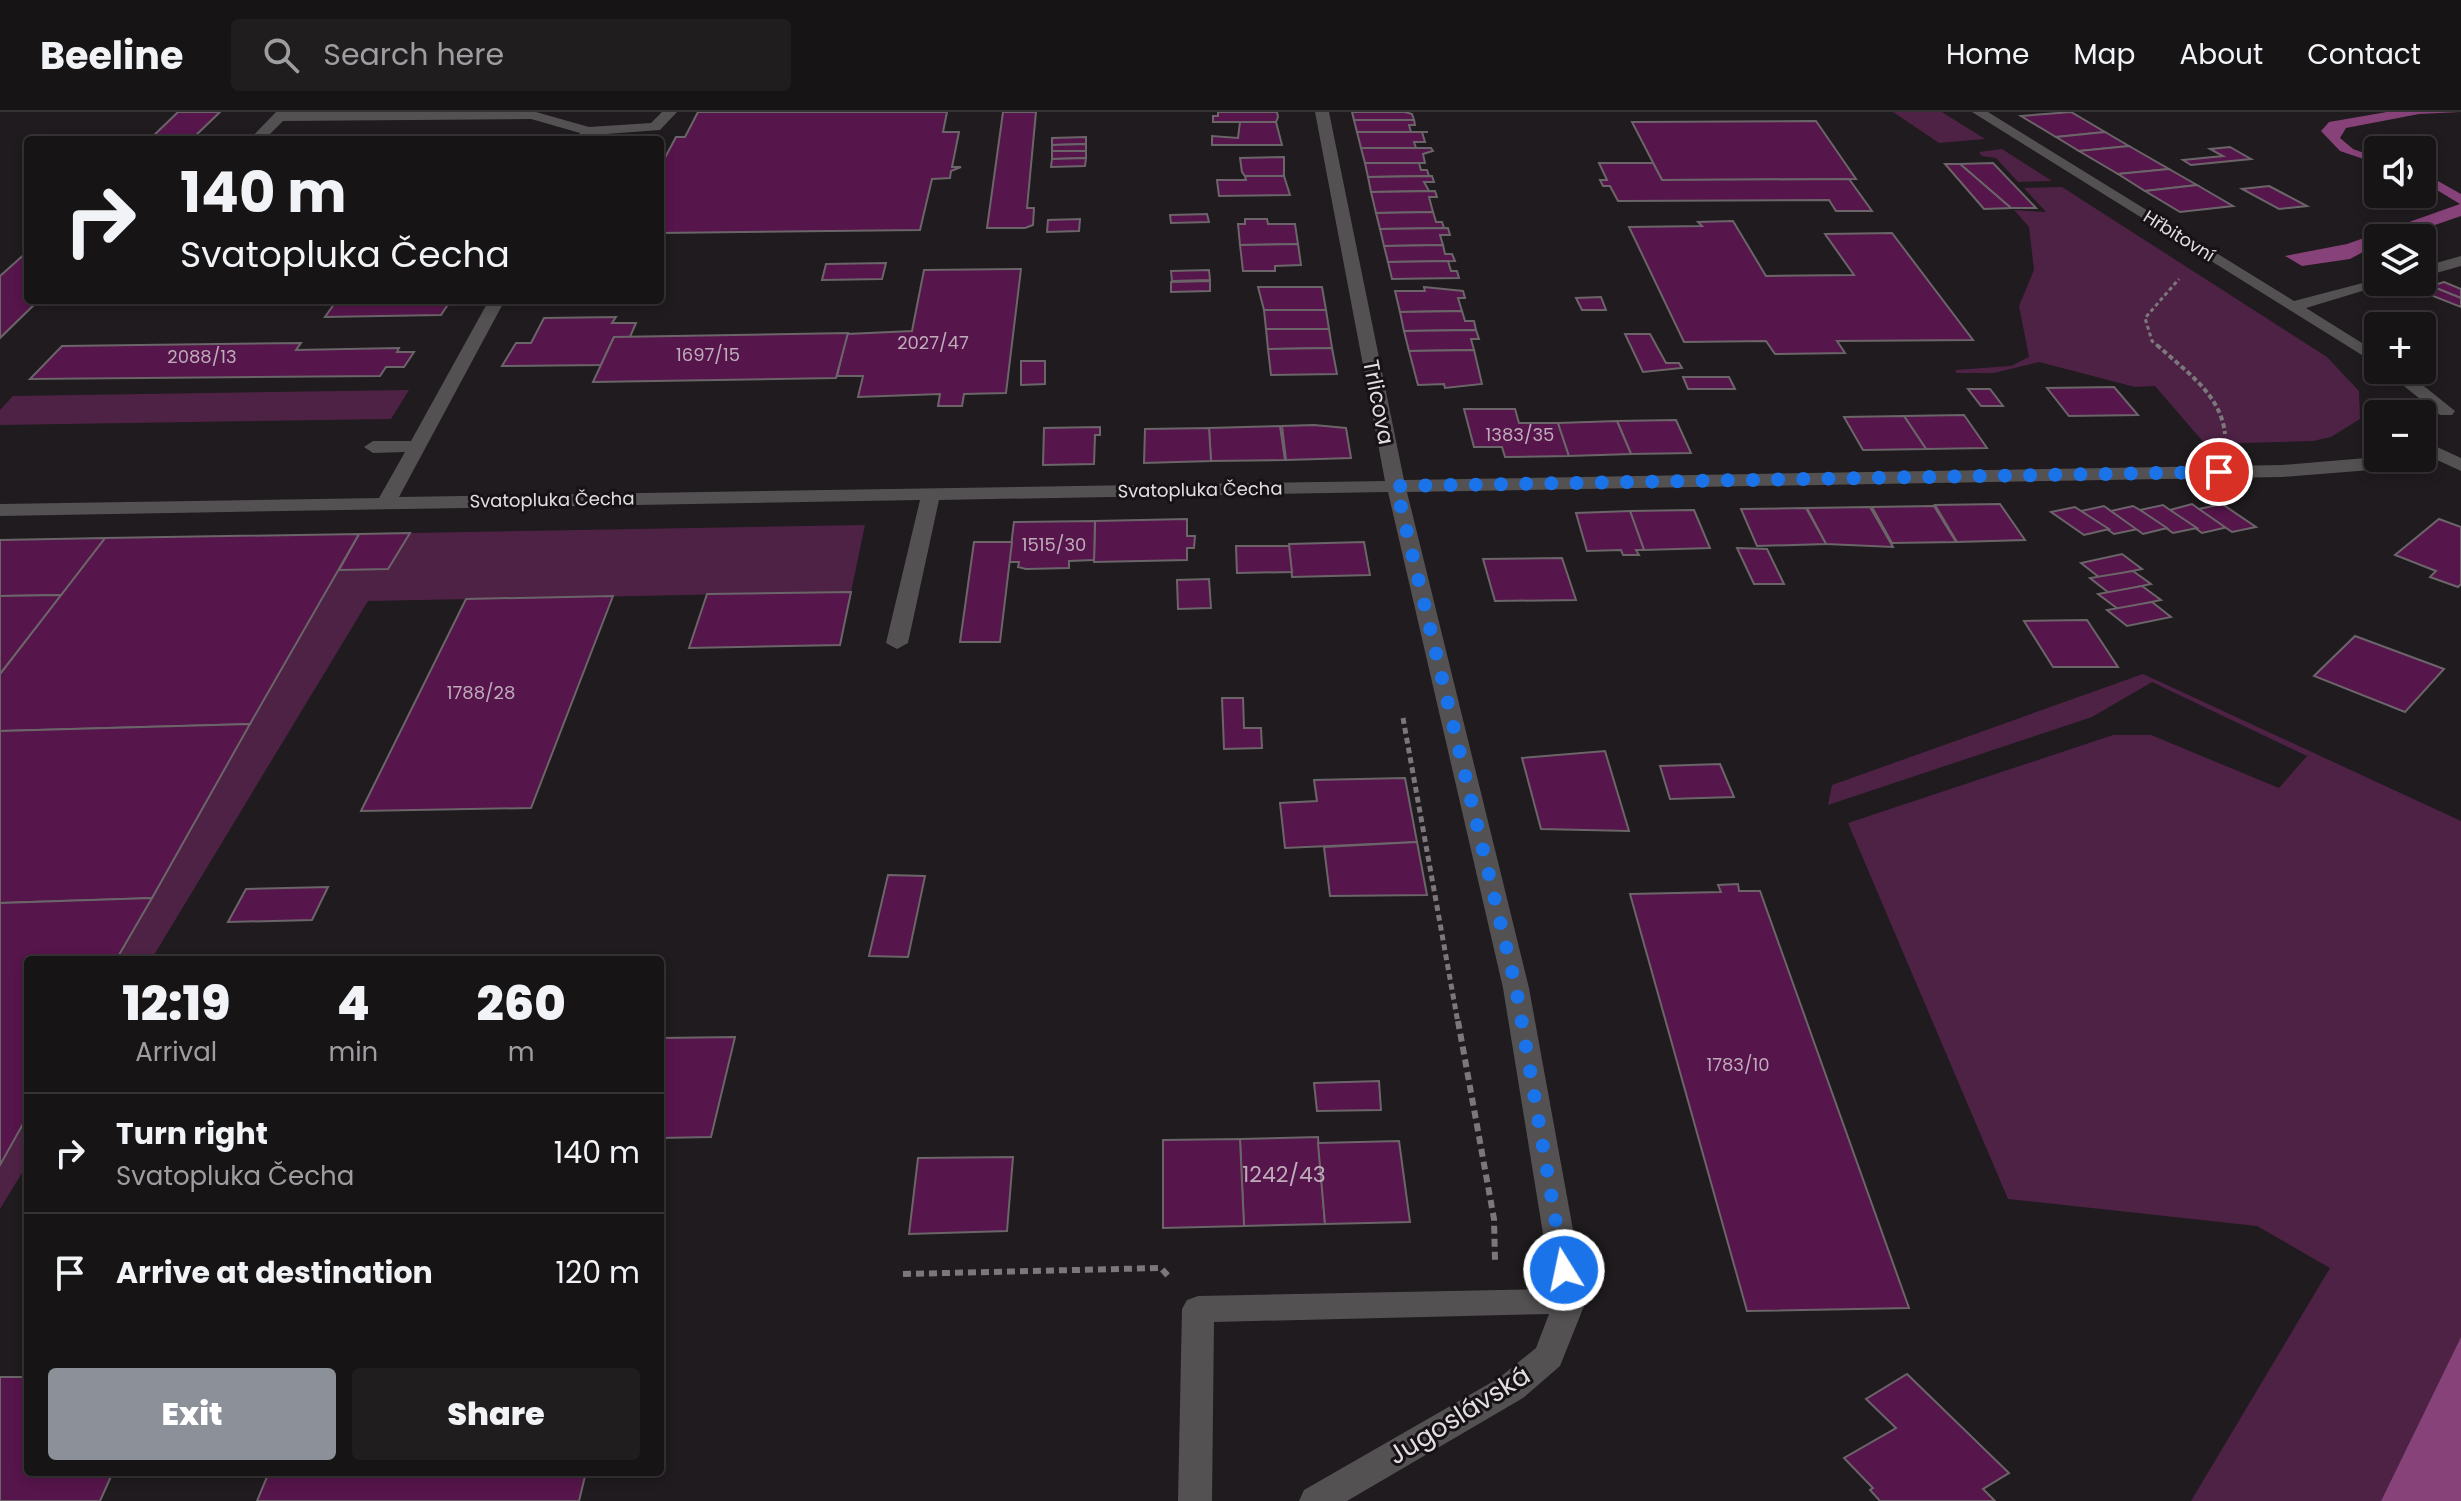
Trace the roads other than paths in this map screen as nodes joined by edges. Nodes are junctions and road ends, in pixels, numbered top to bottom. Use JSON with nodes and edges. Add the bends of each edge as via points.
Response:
{"nodes":[{"id":1,"x":670,"y":112,"type":"edge"},
{"id":2,"x":1322,"y":112,"type":"edge"},
{"id":3,"x":1979,"y":112,"type":"edge"},
{"id":4,"x":282,"y":114,"type":"edge"},
{"id":5,"x":652,"y":134,"type":"edge"},
{"id":6,"x":260,"y":136,"type":"edge"},
{"id":7,"x":586,"y":136,"type":"edge"},
{"id":8,"x":2461,"y":261,"type":"edge"},
{"id":9,"x":2436,"y":268,"type":"edge"},
{"id":10,"x":2364,"y":287,"type":"edge"},
{"id":11,"x":495,"y":304,"type":"edge"},
{"id":12,"x":2291,"y":307,"type":"junction"},
{"id":13,"x":2364,"y":351,"type":"edge"},
{"id":14,"x":2414,"y":384,"type":"edge"},
{"id":15,"x":2454,"y":411,"type":"edge"},
{"id":16,"x":417,"y":446,"type":"junction"},
{"id":17,"x":373,"y":447,"type":"dead end"},
{"id":18,"x":2436,"y":455,"type":"edge"},
{"id":19,"x":2364,"y":465,"type":"edge"},
{"id":20,"x":2461,"y":465,"type":"edge"},
{"id":21,"x":1396,"y":486,"type":"junction"},
{"id":22,"x":931,"y":494,"type":"junction"},
{"id":23,"x":386,"y":503,"type":"junction"},
{"id":24,"x":0,"y":510,"type":"edge"},
{"id":25,"x":897,"y":643,"type":"dead end"},
{"id":26,"x":1570,"y":1301,"type":"junction"},
{"id":27,"x":1195,"y":1501,"type":"edge"},
{"id":28,"x":1316,"y":1501,"type":"edge"}],
"edges":[{"from":1,"to":5,"type":"street"},
{"from":2,"to":21,"type":"street","name":"Trlicova"},
{"from":3,"to":12,"type":"street","name":"Hřbitovní"},
{"from":4,"to":6,"type":"street"},
{"from":4,"to":7,"type":"street","via":[[532,115]]},
{"from":5,"to":7,"type":"street"},
{"from":8,"to":9,"type":"street"},
{"from":10,"to":12,"type":"street"},
{"from":11,"to":16,"type":"street"},
{"from":12,"to":13,"type":"street","name":"Hřbitovní"},
{"from":14,"to":15,"type":"street"},
{"from":16,"to":17,"type":"street"},
{"from":16,"to":23,"type":"street"},
{"from":18,"to":20,"type":"street"},
{"from":19,"to":21,"type":"street","name":"Svatopluka Čecha","via":[[2282,471]]},
{"from":21,"to":22,"type":"street","name":"Svatopluka Čecha"},
{"from":21,"to":26,"type":"street","name":"Trlicova","via":[[1516,988]]},
{"from":22,"to":23,"type":"street","name":"Svatopluka Čecha"},
{"from":22,"to":25,"type":"street"},
{"from":23,"to":24,"type":"street","name":"Svatopluka Čecha"},
{"from":26,"to":27,"type":"street","via":[[1198,1309]]},
{"from":26,"to":28,"type":"street","name":"Jugoslávská","via":[[1549,1356],[1511,1388]]}]}
